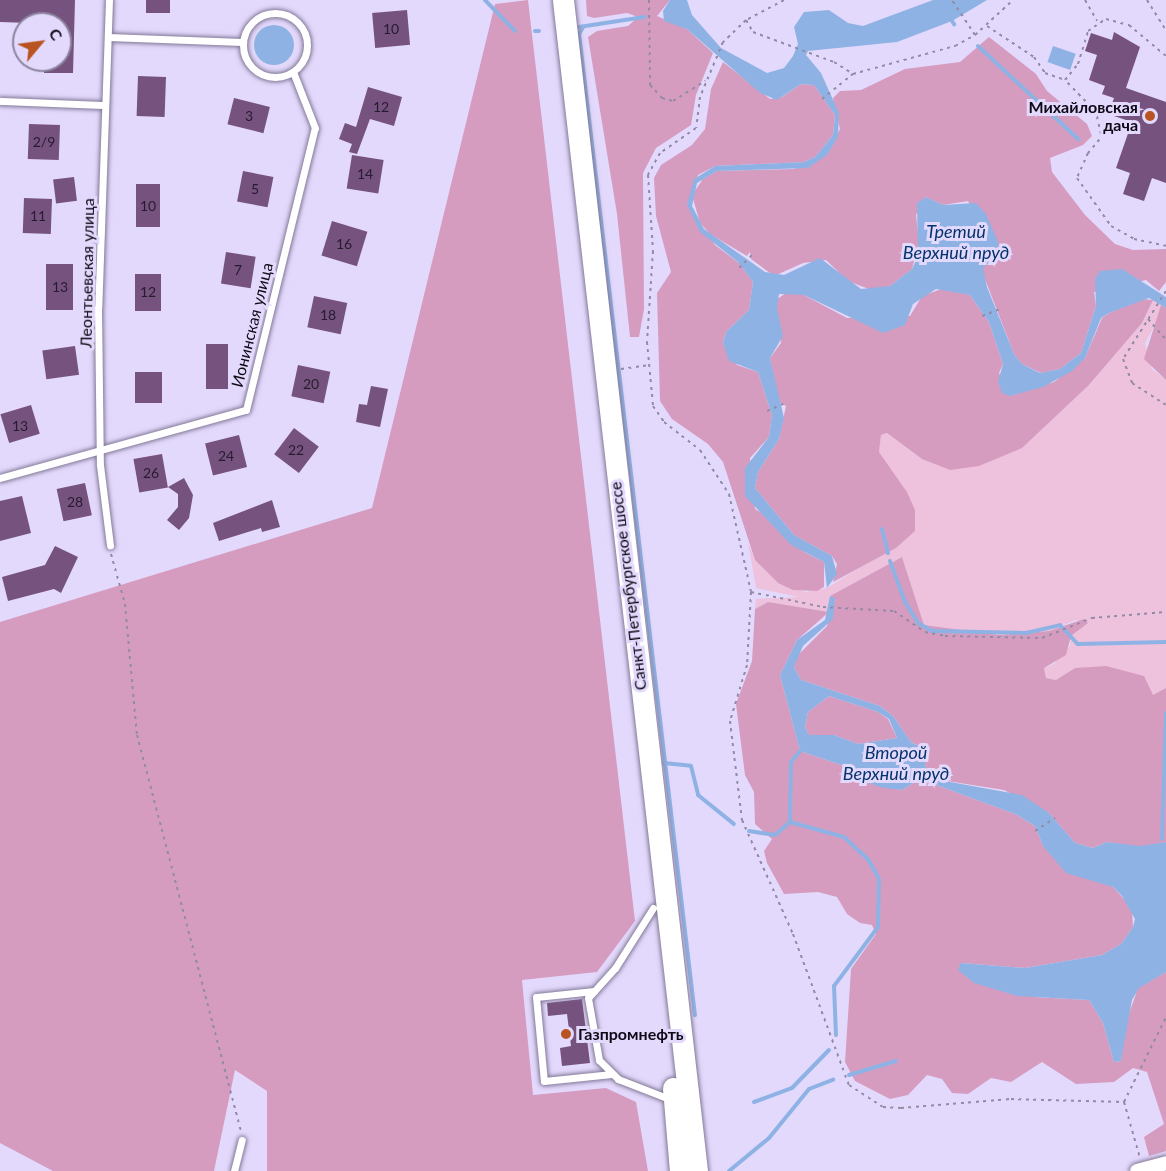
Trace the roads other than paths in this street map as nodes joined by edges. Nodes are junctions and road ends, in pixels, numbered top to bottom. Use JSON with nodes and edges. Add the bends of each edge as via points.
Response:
{"nodes":[{"id":1,"x":110,"y":0,"type":"edge"},
{"id":2,"x":548,"y":0,"type":"edge"},
{"id":3,"x":562,"y":0,"type":"edge"},
{"id":4,"x":108,"y":37,"type":"junction"},
{"id":5,"x":242,"y":42,"type":"junction"},
{"id":6,"x":293,"y":72,"type":"junction"},
{"id":7,"x":0,"y":102,"type":"edge"},
{"id":8,"x":105,"y":105,"type":"junction"},
{"id":9,"x":100,"y":451,"type":"junction"},
{"id":10,"x":0,"y":478,"type":"edge"},
{"id":11,"x":110,"y":545,"type":"road end"},
{"id":12,"x":653,"y":908,"type":"junction"},
{"id":13,"x":594,"y":991,"type":"junction"},
{"id":14,"x":612,"y":1074,"type":"junction"},
{"id":15,"x":674,"y":1101,"type":"junction"},
{"id":16,"x":242,"y":1140,"type":"road end"},
{"id":17,"x":1166,"y":1163,"type":"edge"},
{"id":18,"x":1141,"y":1170,"type":"edge"},
{"id":19,"x":234,"y":1171,"type":"edge"},
{"id":20,"x":680,"y":1171,"type":"edge"},
{"id":21,"x":697,"y":1171,"type":"edge"}],
"edges":[{"from":1,"to":4,"type":"lane","name":"Леонтьевская улица"},
{"from":2,"to":12,"type":"main road","name":"Санкт-Петербургское шоссе"},
{"from":3,"to":21,"type":"main road","name":"Санкт-Петербургское шоссе"},
{"from":4,"to":5,"type":"lane"},
{"from":4,"to":8,"type":"lane","name":"Леонтьевская улица"},
{"from":5,"to":6,"type":"lane","via":[[247,62],[263,75]]},
{"from":5,"to":6,"type":"lane","via":[[250,24],[266,13],[291,16],[307,37],[302,62]]},
{"from":6,"to":9,"type":"lane","name":"Ионинская улица","via":[[315,128],[246,410]]},
{"from":7,"to":8,"type":"lane"},
{"from":8,"to":9,"type":"lane","name":"Леонтьевская улица","via":[[98,308]]},
{"from":9,"to":10,"type":"lane","name":"Ионинская улица"},
{"from":9,"to":11,"type":"lane","name":"Леонтьевская улица"},
{"from":12,"to":13,"type":"lane","via":[[615,968]]},
{"from":12,"to":15,"type":"main road","name":"Санкт-Петербургское шоссе"},
{"from":13,"to":14,"type":"lane","via":[[588,998],[599,1060]]},
{"from":13,"to":14,"type":"lane","via":[[536,998],[544,1081]]},
{"from":14,"to":15,"type":"lane"},
{"from":15,"to":20,"type":"main road","name":"Санкт-Петербургское шоссе"},
{"from":16,"to":19,"type":"lane"},
{"from":17,"to":18,"type":"street"}]}
